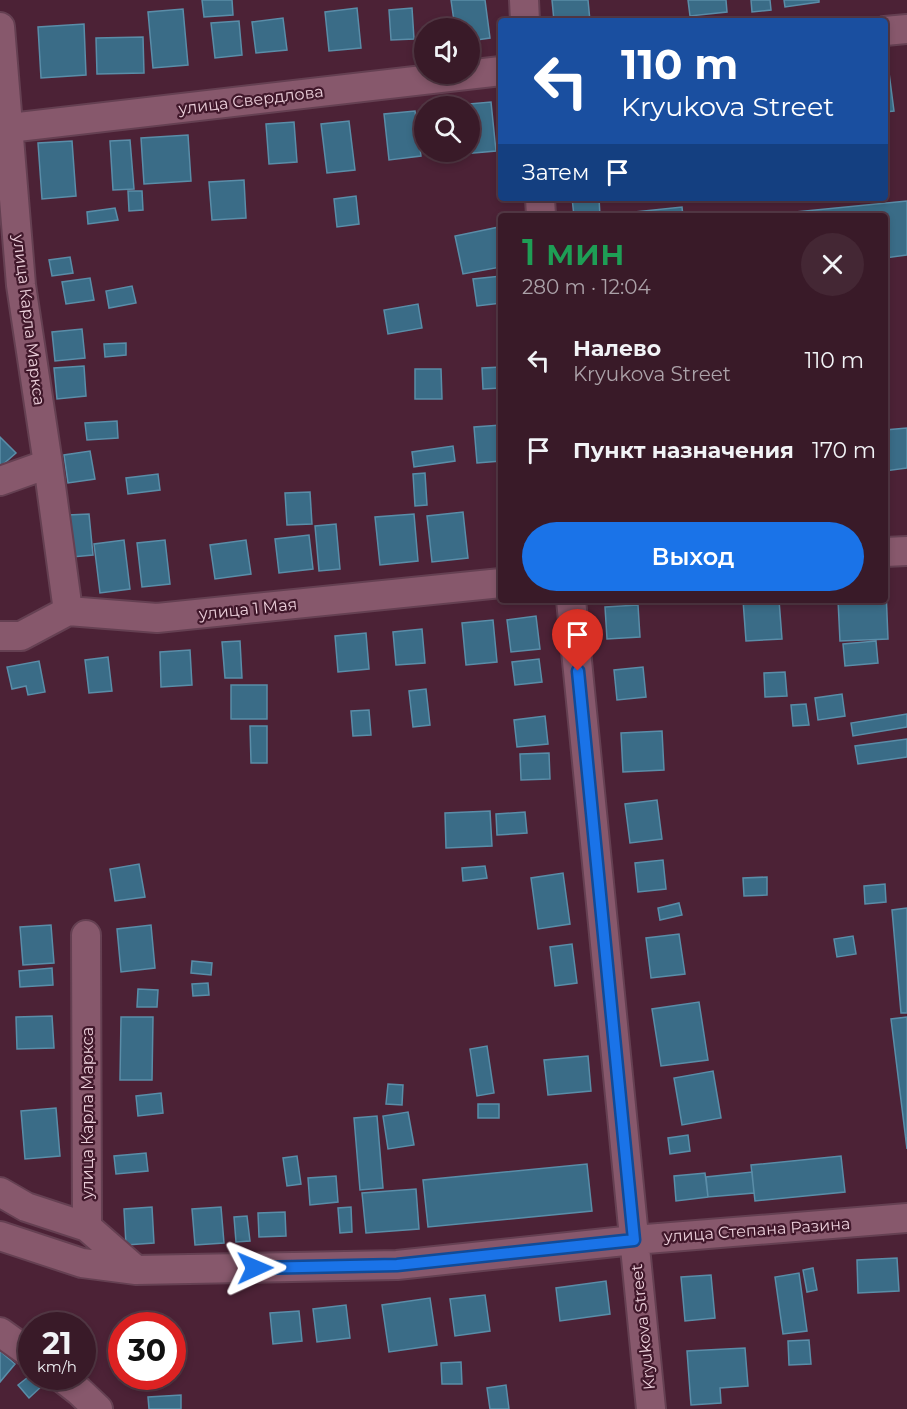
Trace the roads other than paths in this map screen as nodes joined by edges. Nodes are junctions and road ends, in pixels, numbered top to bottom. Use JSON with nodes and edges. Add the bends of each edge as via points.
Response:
{"nodes":[{"id":1,"x":524,"y":0,"type":"edge"},
{"id":2,"x":525,"y":18,"type":"edge"},
{"id":3,"x":0,"y":27,"type":"edge"},
{"id":4,"x":907,"y":28,"type":"edge"},
{"id":5,"x":888,"y":31,"type":"edge"},
{"id":6,"x":498,"y":71,"type":"edge"},
{"id":7,"x":5,"y":129,"type":"edge"},
{"id":8,"x":10,"y":286,"type":"edge"},
{"id":9,"x":48,"y":464,"type":"junction"},
{"id":10,"x":0,"y":481,"type":"edge"},
{"id":11,"x":907,"y":551,"type":"edge"},
{"id":12,"x":888,"y":552,"type":"edge"},
{"id":13,"x":498,"y":583,"type":"edge"},
{"id":14,"x":572,"y":603,"type":"edge"},
{"id":15,"x":68,"y":611,"type":"junction"},
{"id":16,"x":0,"y":636,"type":"edge"},
{"id":17,"x":86,"y":935,"type":"dead end"},
{"id":18,"x":0,"y":1192,"type":"edge"},
{"id":19,"x":907,"y":1218,"type":"edge"},
{"id":20,"x":87,"y":1227,"type":"junction"},
{"id":21,"x":0,"y":1236,"type":"edge"},
{"id":22,"x":634,"y":1240,"type":"junction"},
{"id":23,"x":136,"y":1270,"type":"junction"},
{"id":24,"x":0,"y":1332,"type":"edge"},
{"id":25,"x":18,"y":1346,"type":"edge"},
{"id":26,"x":78,"y":1390,"type":"edge"},
{"id":27,"x":98,"y":1409,"type":"edge"},
{"id":28,"x":651,"y":1409,"type":"edge"}],
"edges":[{"from":1,"to":2,"type":"street"},
{"from":3,"to":7,"type":"street","name":"улица Карла Маркса"},
{"from":4,"to":5,"type":"street"},
{"from":6,"to":7,"type":"street","name":"улица Свердлова"},
{"from":7,"to":8,"type":"street","name":"улица Карла Маркса"},
{"from":8,"to":9,"type":"street","name":"улица Карла Маркса"},
{"from":9,"to":10,"type":"street"},
{"from":9,"to":15,"type":"street","name":"улица Карла Маркса"},
{"from":11,"to":12,"type":"street"},
{"from":13,"to":15,"type":"street","name":"улица 1 Мая","via":[[158,618]]},
{"from":14,"to":22,"type":"street","name":"Kryukova Street"},
{"from":15,"to":16,"type":"street","via":[[21,636]]},
{"from":17,"to":20,"type":"street","name":"улица Карла Маркса"},
{"from":18,"to":20,"type":"street","via":[[26,1207]]},
{"from":19,"to":22,"type":"street","name":"улица Степана Разина"},
{"from":20,"to":23,"type":"street"},
{"from":21,"to":23,"type":"street","name":"улица Степана Разина","via":[[82,1263]]},
{"from":22,"to":23,"type":"street","name":"улица Степана Разина","via":[[397,1265]]},
{"from":22,"to":28,"type":"street","name":"Kryukova Street"},
{"from":24,"to":25,"type":"street"},
{"from":26,"to":27,"type":"street"}]}
